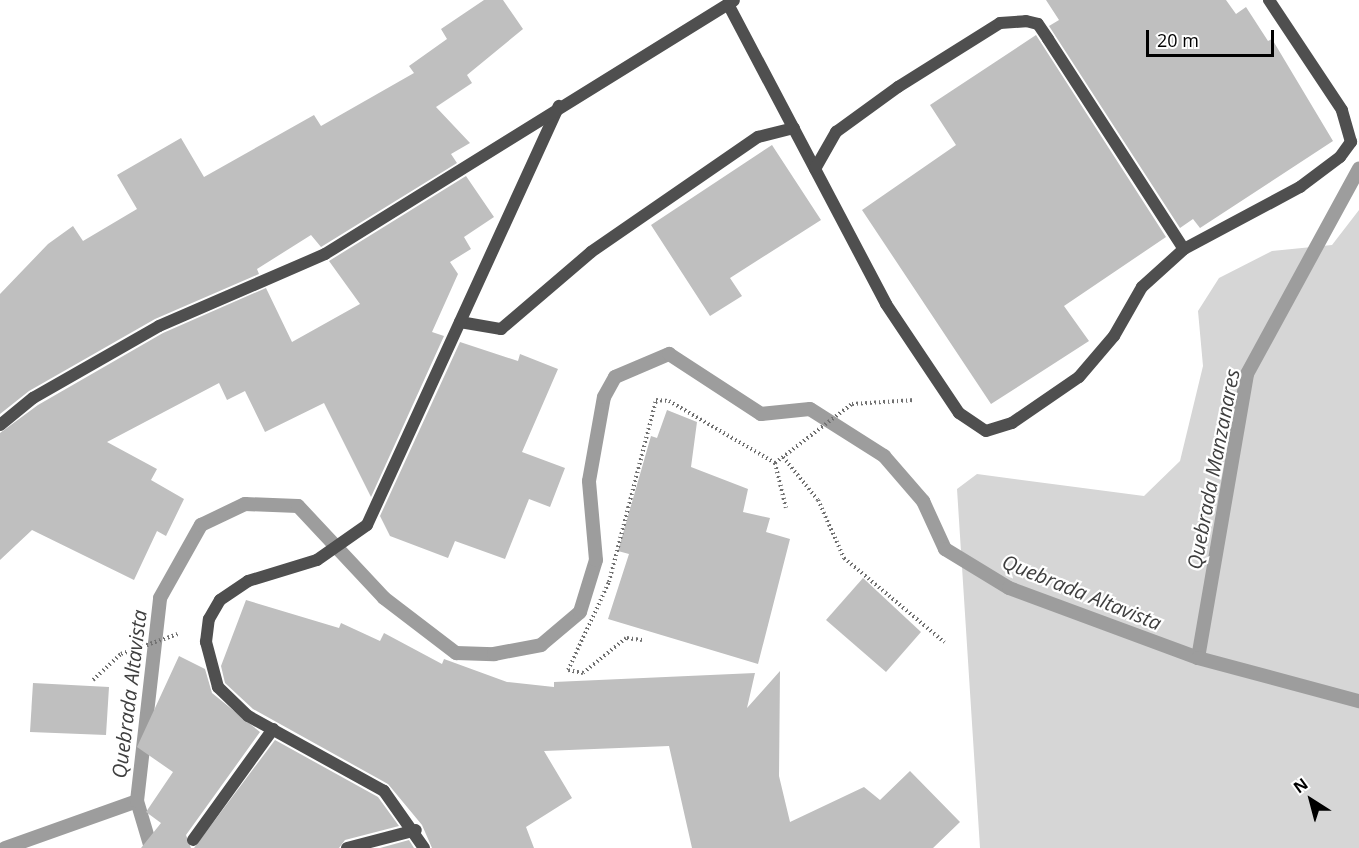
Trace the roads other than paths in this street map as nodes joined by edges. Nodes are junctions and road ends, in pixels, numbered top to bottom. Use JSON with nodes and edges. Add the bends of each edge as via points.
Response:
{"nodes":[{"id":1,"x":1269,"y":0,"type":"edge"},
{"id":2,"x":731,"y":2,"type":"edge"},
{"id":3,"x":559,"y":106,"type":"junction"},
{"id":4,"x":794,"y":128,"type":"junction"},
{"id":5,"x":815,"y":169,"type":"junction"},
{"id":6,"x":1185,"y":249,"type":"junction"},
{"id":7,"x":460,"y":322,"type":"junction"},
{"id":8,"x":0,"y":425,"type":"edge"},
{"id":9,"x":273,"y":729,"type":"junction"},
{"id":10,"x":416,"y":830,"type":"junction"},
{"id":11,"x":193,"y":840,"type":"dead end"},
{"id":12,"x":347,"y":848,"type":"edge"},
{"id":13,"x":424,"y":848,"type":"edge"}],
"edges":[{"from":1,"to":6,"type":"street","via":[[1342,110],[1351,142],[1340,157],[1300,186]]},
{"from":2,"to":3,"type":"street"},
{"from":2,"to":4,"type":"street"},
{"from":3,"to":7,"type":"street"},
{"from":3,"to":8,"type":"street","via":[[325,255],[159,326],[33,398]]},
{"from":4,"to":5,"type":"street"},
{"from":4,"to":7,"type":"street","via":[[758,137],[591,252],[501,329]]},
{"from":5,"to":6,"type":"street","via":[[836,132],[898,87],[992,27],[1026,21],[1038,24]]},
{"from":5,"to":6,"type":"street","via":[[886,304],[959,413],[986,431],[1012,423],[1079,377],[1114,336],[1142,287]]},
{"from":7,"to":9,"type":"street","via":[[367,525],[317,560],[248,581],[220,600],[209,620],[206,642],[218,687],[248,716]]},
{"from":9,"to":10,"type":"street","via":[[384,791]]},
{"from":9,"to":11,"type":"street"},
{"from":10,"to":12,"type":"street"},
{"from":10,"to":13,"type":"street"}]}
